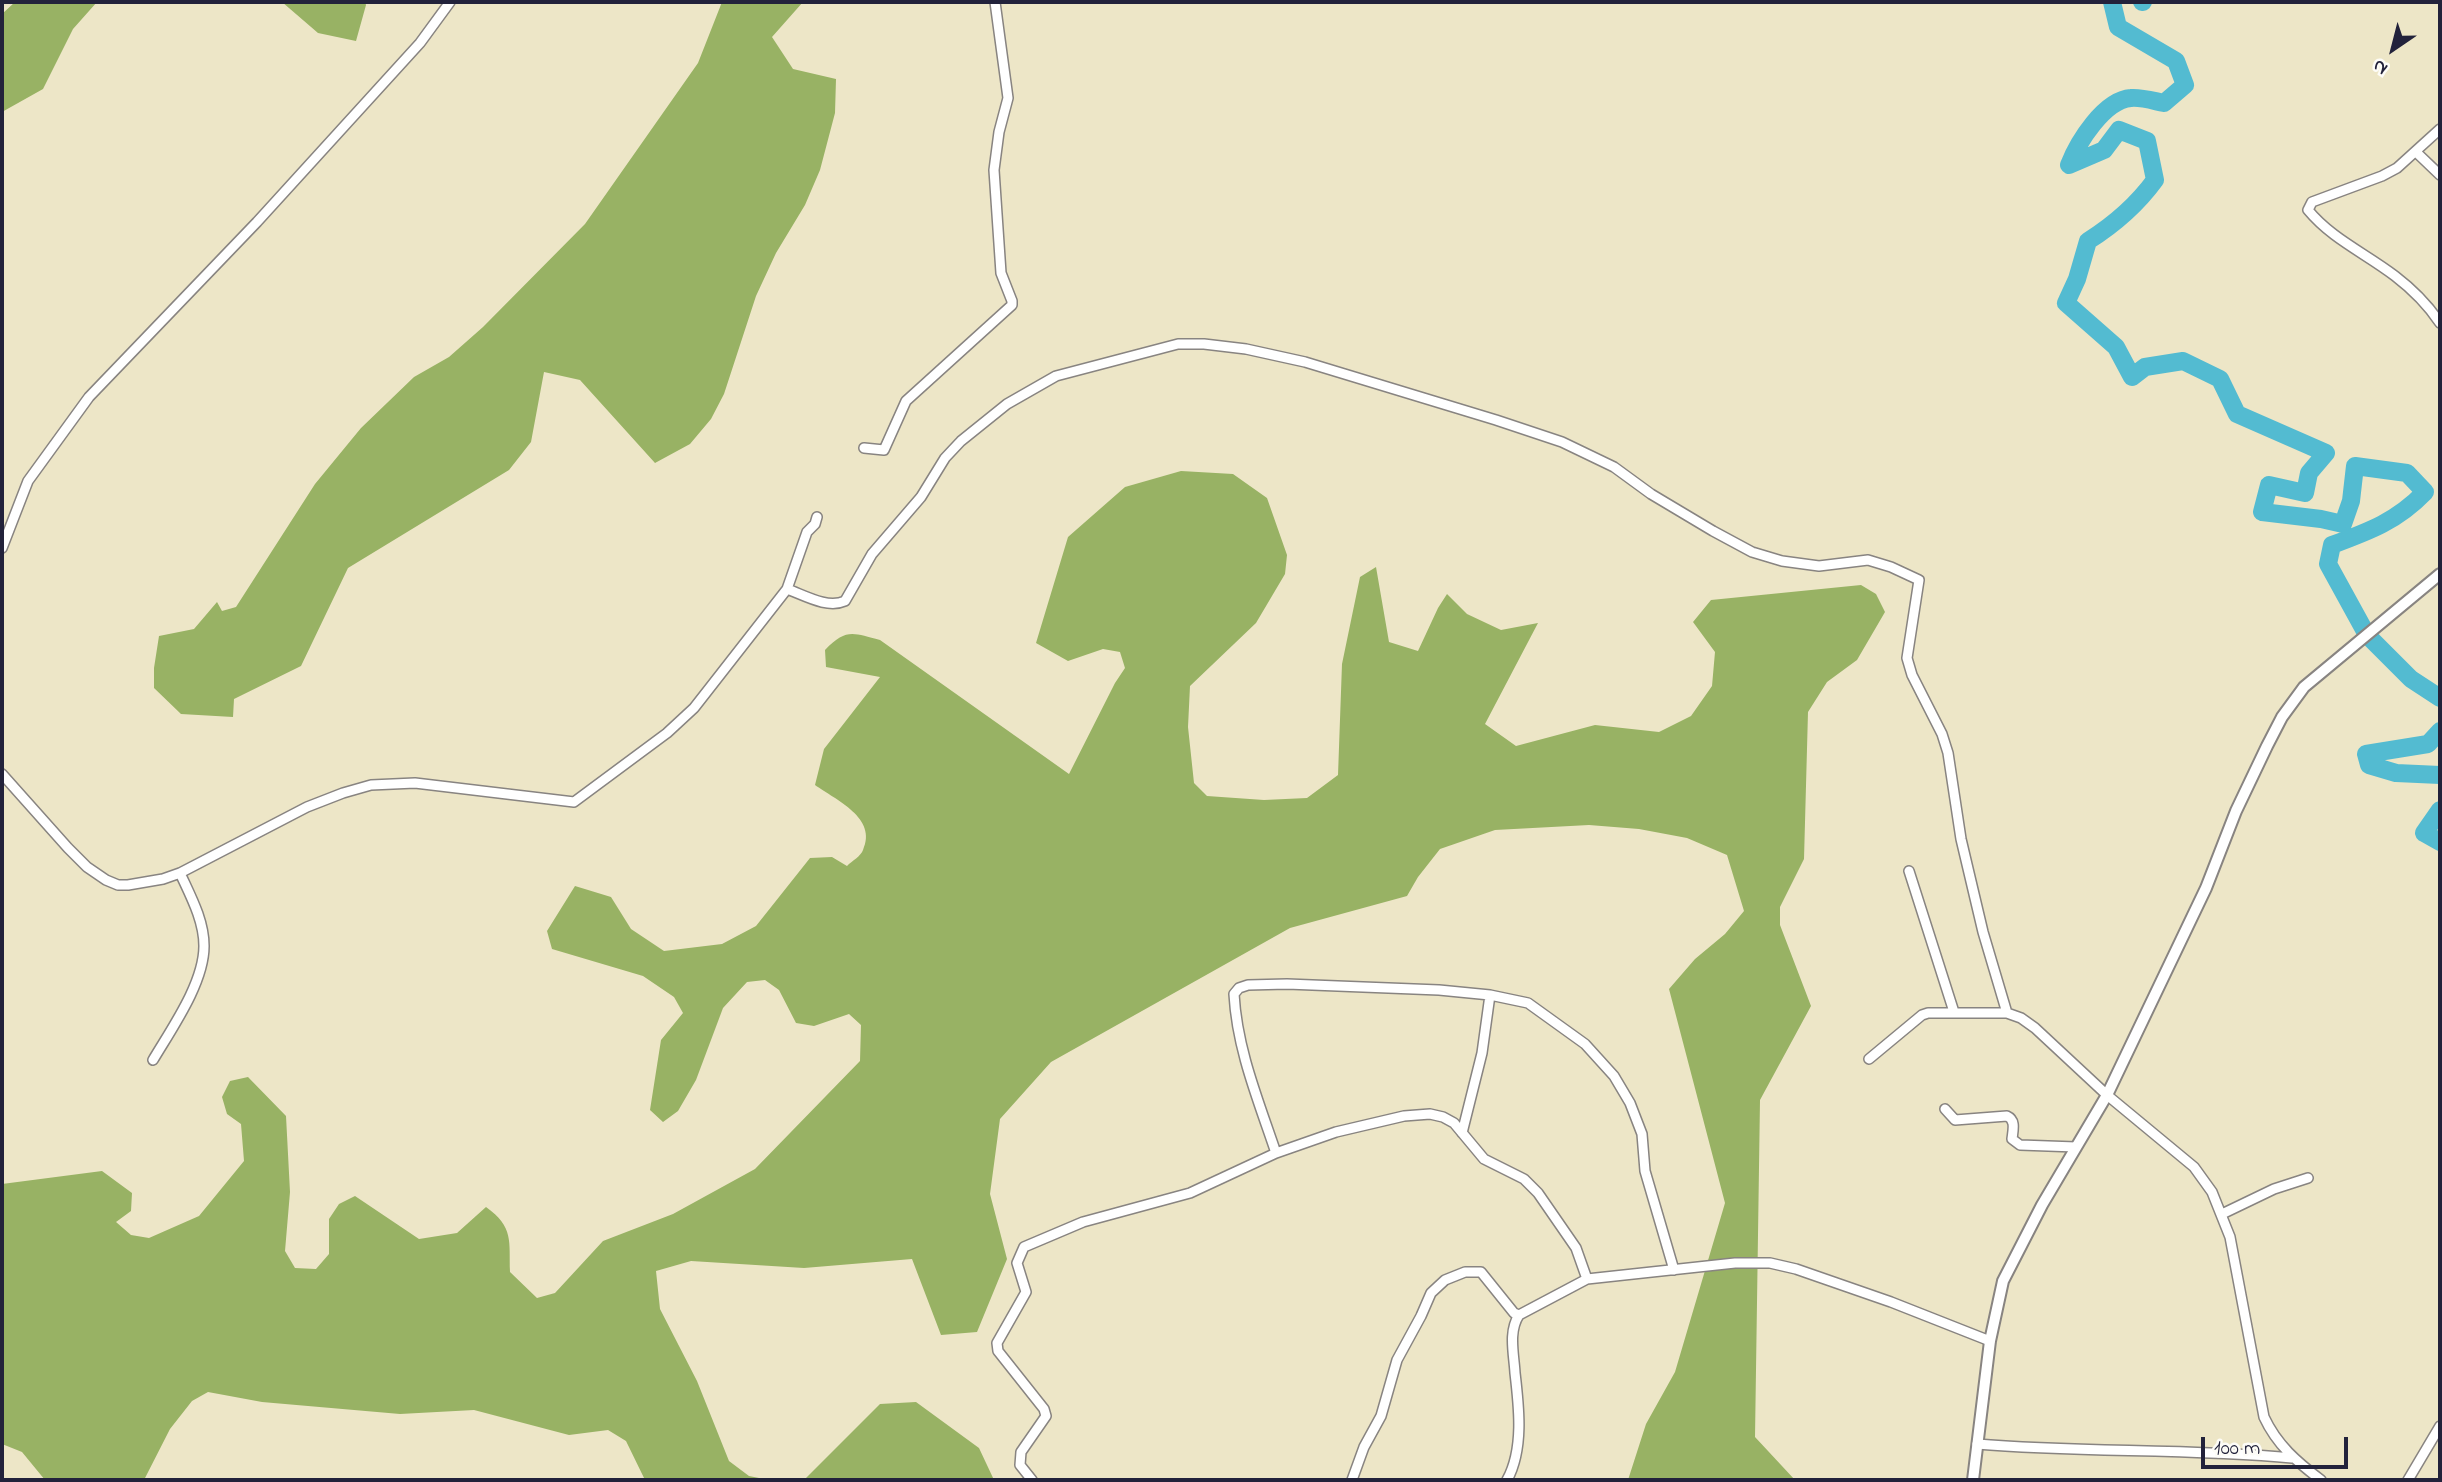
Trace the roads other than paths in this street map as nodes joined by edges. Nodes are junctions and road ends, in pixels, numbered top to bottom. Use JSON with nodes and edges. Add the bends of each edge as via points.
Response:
{"nodes":[{"id":1,"x":450,"y":2,"type":"edge"},
{"id":2,"x":995,"y":2,"type":"edge"},
{"id":3,"x":2440,"y":129,"type":"edge"},
{"id":4,"x":2416,"y":152,"type":"junction"},
{"id":5,"x":2440,"y":175,"type":"edge"},
{"id":6,"x":2440,"y":323,"type":"edge"},
{"id":7,"x":864,"y":448,"type":"dead end"},
{"id":8,"x":817,"y":517,"type":"dead end"},
{"id":9,"x":2,"y":548,"type":"edge"},
{"id":10,"x":2440,"y":574,"type":"edge"},
{"id":11,"x":787,"y":589,"type":"junction"},
{"id":12,"x":2,"y":774,"type":"edge"},
{"id":13,"x":1909,"y":871,"type":"dead end"},
{"id":14,"x":180,"y":873,"type":"junction"},
{"id":15,"x":1490,"y":995,"type":"junction"},
{"id":16,"x":1954,"y":1012,"type":"junction"},
{"id":17,"x":2007,"y":1013,"type":"junction"},
{"id":18,"x":153,"y":1059,"type":"dead end"},
{"id":19,"x":1869,"y":1059,"type":"dead end"},
{"id":20,"x":2107,"y":1095,"type":"junction"},
{"id":21,"x":1945,"y":1109,"type":"dead end"},
{"id":22,"x":1462,"y":1133,"type":"junction"},
{"id":23,"x":2076,"y":1147,"type":"junction"},
{"id":24,"x":1276,"y":1153,"type":"junction"},
{"id":25,"x":2308,"y":1178,"type":"dead end"},
{"id":26,"x":2222,"y":1214,"type":"junction"},
{"id":27,"x":1674,"y":1270,"type":"junction"},
{"id":28,"x":1587,"y":1279,"type":"junction"},
{"id":29,"x":1519,"y":1315,"type":"junction"},
{"id":30,"x":1990,"y":1341,"type":"junction"},
{"id":31,"x":2440,"y":1426,"type":"edge"},
{"id":32,"x":1977,"y":1444,"type":"junction"},
{"id":33,"x":2292,"y":1458,"type":"junction"},
{"id":34,"x":1032,"y":1480,"type":"edge"},
{"id":35,"x":1352,"y":1480,"type":"edge"},
{"id":36,"x":1507,"y":1480,"type":"edge"},
{"id":37,"x":1973,"y":1480,"type":"edge"},
{"id":38,"x":2320,"y":1480,"type":"edge"},
{"id":39,"x":2408,"y":1480,"type":"edge"}],
"edges":[{"from":1,"to":9,"type":"street","via":[[419,43],[257,222],[89,397],[28,481]]},
{"from":2,"to":7,"type":"street","via":[[1008,98],[994,170],[1001,273],[1012,305],[906,401],[884,450]]},
{"from":3,"to":4,"type":"street"},
{"from":4,"to":5,"type":"street"},
{"from":4,"to":6,"type":"street","via":[[2382,176],[2312,202],[2308,210],[2338,239],[2395,276]]},
{"from":8,"to":11,"type":"street"},
{"from":10,"to":20,"type":"street","via":[[2304,687],[2282,717]]},
{"from":11,"to":14,"type":"street","via":[[694,708],[574,802],[426,784],[371,785],[307,807]]},
{"from":11,"to":17,"type":"street","via":[[826,603],[845,601],[872,554],[921,497],[945,458],[1007,404],[1056,376],[1178,344],[1246,349],[1305,362],[1562,442],[1614,467],[1752,552],[1819,566],[1868,560],[1919,580],[1908,658],[1948,753],[1961,839]]},
{"from":12,"to":14,"type":"street","via":[[68,848],[106,880],[128,885]]},
{"from":13,"to":16,"type":"street"},
{"from":14,"to":18,"type":"street","via":[[202,930],[202,964]]},
{"from":15,"to":22,"type":"street","via":[[1482,1053]]},
{"from":15,"to":24,"type":"street","via":[[1287,984],[1239,988],[1234,1007],[1245,1060]]},
{"from":15,"to":27,"type":"street","via":[[1528,1003],[1585,1044],[1614,1076],[1642,1133],[1645,1171]]},
{"from":16,"to":17,"type":"street"},
{"from":16,"to":19,"type":"street","via":[[1922,1015]]},
{"from":17,"to":20,"type":"street","via":[[2035,1028]]},
{"from":20,"to":23,"type":"street"},
{"from":20,"to":26,"type":"street","via":[[2194,1167]]},
{"from":21,"to":23,"type":"street","via":[[1955,1120],[2011,1117],[2012,1139],[2020,1145]]},
{"from":22,"to":24,"type":"street","via":[[1443,1116],[1404,1116],[1336,1132]]},
{"from":22,"to":28,"type":"street","via":[[1484,1159],[1524,1179],[1538,1193],[1576,1248]]},
{"from":23,"to":30,"type":"street","via":[[2003,1281]]},
{"from":24,"to":34,"type":"street","via":[[1190,1193],[1083,1222],[1024,1247],[1017,1263],[1026,1292],[997,1343],[998,1351],[1046,1416],[1021,1452],[1020,1465]]},
{"from":25,"to":26,"type":"street"},
{"from":26,"to":33,"type":"street","via":[[2264,1417],[2272,1436]]},
{"from":27,"to":28,"type":"street"},
{"from":27,"to":30,"type":"street","via":[[1735,1263],[1796,1269]]},
{"from":28,"to":29,"type":"street"},
{"from":29,"to":35,"type":"street","via":[[1481,1272],[1445,1280],[1431,1293],[1397,1360],[1381,1416]]},
{"from":29,"to":36,"type":"street","via":[[1512,1340],[1516,1454]]},
{"from":30,"to":32,"type":"street"},
{"from":31,"to":39,"type":"street"},
{"from":32,"to":33,"type":"street"},
{"from":32,"to":37,"type":"street"},
{"from":33,"to":38,"type":"street"}]}
